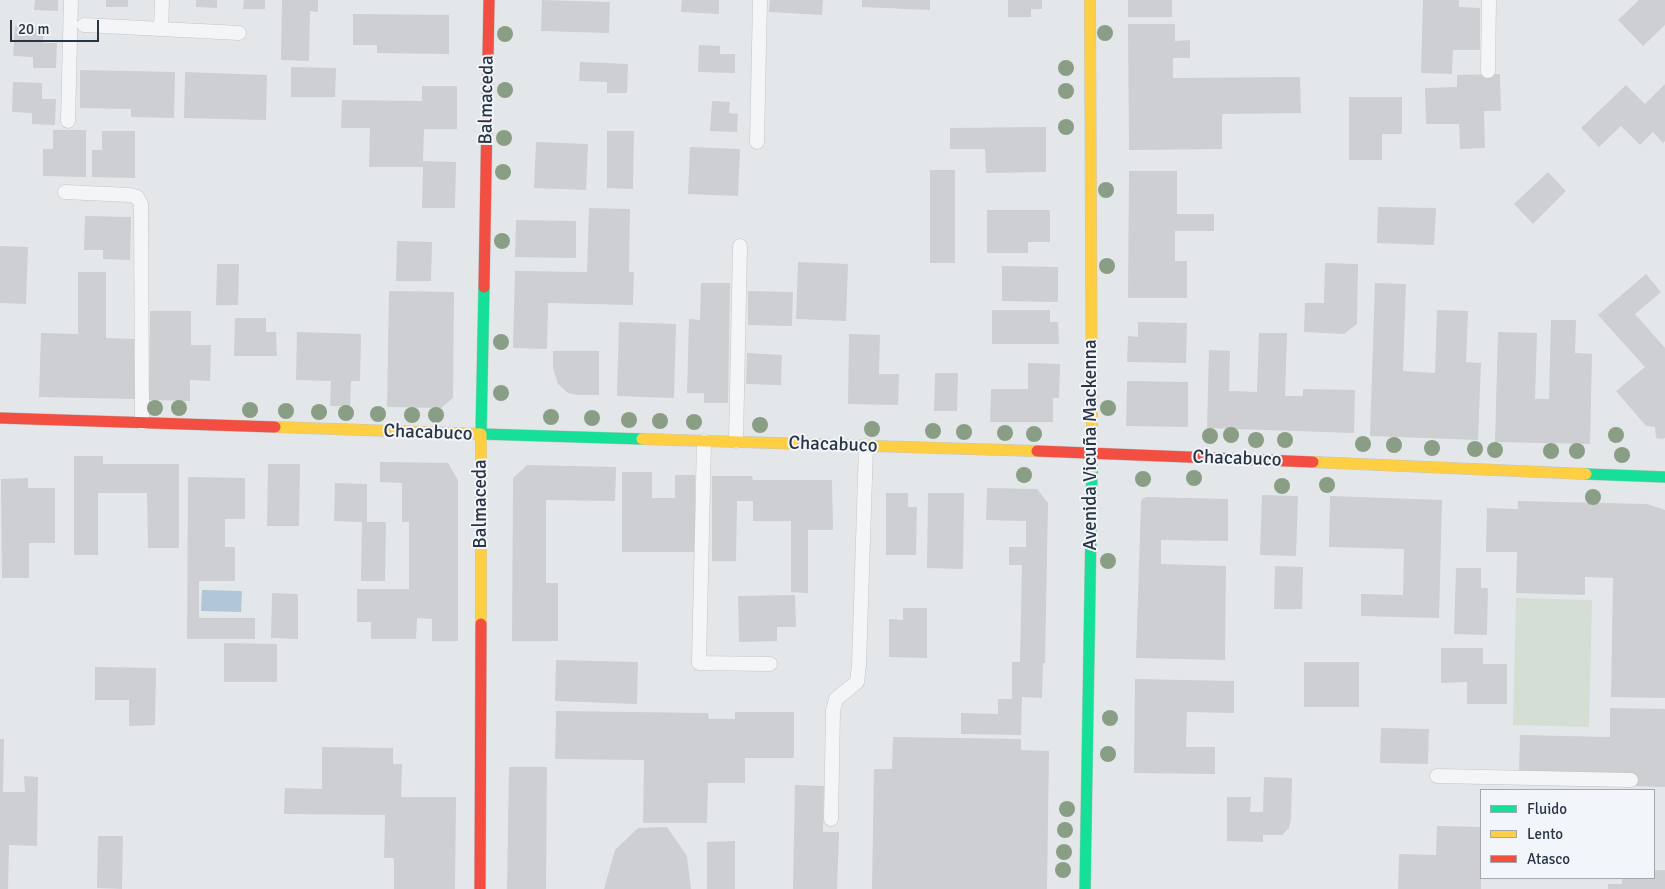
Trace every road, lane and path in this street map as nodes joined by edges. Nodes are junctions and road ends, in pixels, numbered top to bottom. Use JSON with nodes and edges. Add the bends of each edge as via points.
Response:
{"nodes":[{"id":1,"x":72,"y":0,"type":"edge"},
{"id":2,"x":162,"y":0,"type":"edge"},
{"id":3,"x":489,"y":0,"type":"edge"},
{"id":4,"x":760,"y":0,"type":"edge"},
{"id":5,"x":1090,"y":0,"type":"edge"},
{"id":6,"x":1489,"y":0,"type":"edge"},
{"id":7,"x":84,"y":25,"type":"dead end"},
{"id":8,"x":161,"y":29,"type":"junction"},
{"id":9,"x":239,"y":33,"type":"dead end"},
{"id":10,"x":1488,"y":71,"type":"dead end"},
{"id":11,"x":68,"y":121,"type":"dead end"},
{"id":12,"x":757,"y":142,"type":"dead end"},
{"id":13,"x":66,"y":192,"type":"dead end"},
{"id":14,"x":740,"y":246,"type":"dead end"},
{"id":15,"x":0,"y":418,"type":"edge"},
{"id":16,"x":142,"y":423,"type":"junction"},
{"id":17,"x":481,"y":434,"type":"junction"},
{"id":18,"x":704,"y":441,"type":"junction"},
{"id":19,"x":736,"y":441,"type":"junction"},
{"id":20,"x":866,"y":446,"type":"junction"},
{"id":21,"x":1092,"y":454,"type":"junction"},
{"id":22,"x":1665,"y":477,"type":"edge"},
{"id":23,"x":770,"y":664,"type":"dead end"},
{"id":24,"x":1437,"y":776,"type":"dead end"},
{"id":25,"x":1631,"y":780,"type":"dead end"},
{"id":26,"x":831,"y":819,"type":"dead end"},
{"id":27,"x":480,"y":889,"type":"edge"},
{"id":28,"x":1085,"y":889,"type":"edge"}],
"edges":[{"from":1,"to":11,"type":"lane"},
{"from":2,"to":8,"type":"lane"},
{"from":3,"to":17,"type":"main road","name":"Balmaceda"},
{"from":4,"to":12,"type":"lane"},
{"from":5,"to":21,"type":"main road","name":"Avenida Vicuña Mackenna"},
{"from":6,"to":10,"type":"lane"},
{"from":7,"to":8,"type":"lane"},
{"from":8,"to":9,"type":"lane"},
{"from":13,"to":16,"type":"lane","via":[[130,195],[137,197],[141,204]]},
{"from":14,"to":19,"type":"lane"},
{"from":15,"to":16,"type":"main road","name":"Chacabuco"},
{"from":16,"to":17,"type":"main road","name":"Chacabuco"},
{"from":17,"to":18,"type":"main road","name":"Chacabuco"},
{"from":17,"to":27,"type":"main road","name":"Balmaceda"},
{"from":18,"to":19,"type":"main road","name":"Chacabuco"},
{"from":18,"to":23,"type":"lane","via":[[699,663]]},
{"from":19,"to":20,"type":"main road","name":"Chacabuco"},
{"from":20,"to":21,"type":"main road","name":"Chacabuco"},
{"from":20,"to":26,"type":"lane","via":[[859,665],[857,682],[836,700],[833,711]]},
{"from":21,"to":22,"type":"main road","name":"Chacabuco"},
{"from":21,"to":28,"type":"main road","name":"Avenida Vicuña Mackenna"},
{"from":24,"to":25,"type":"lane"}]}
